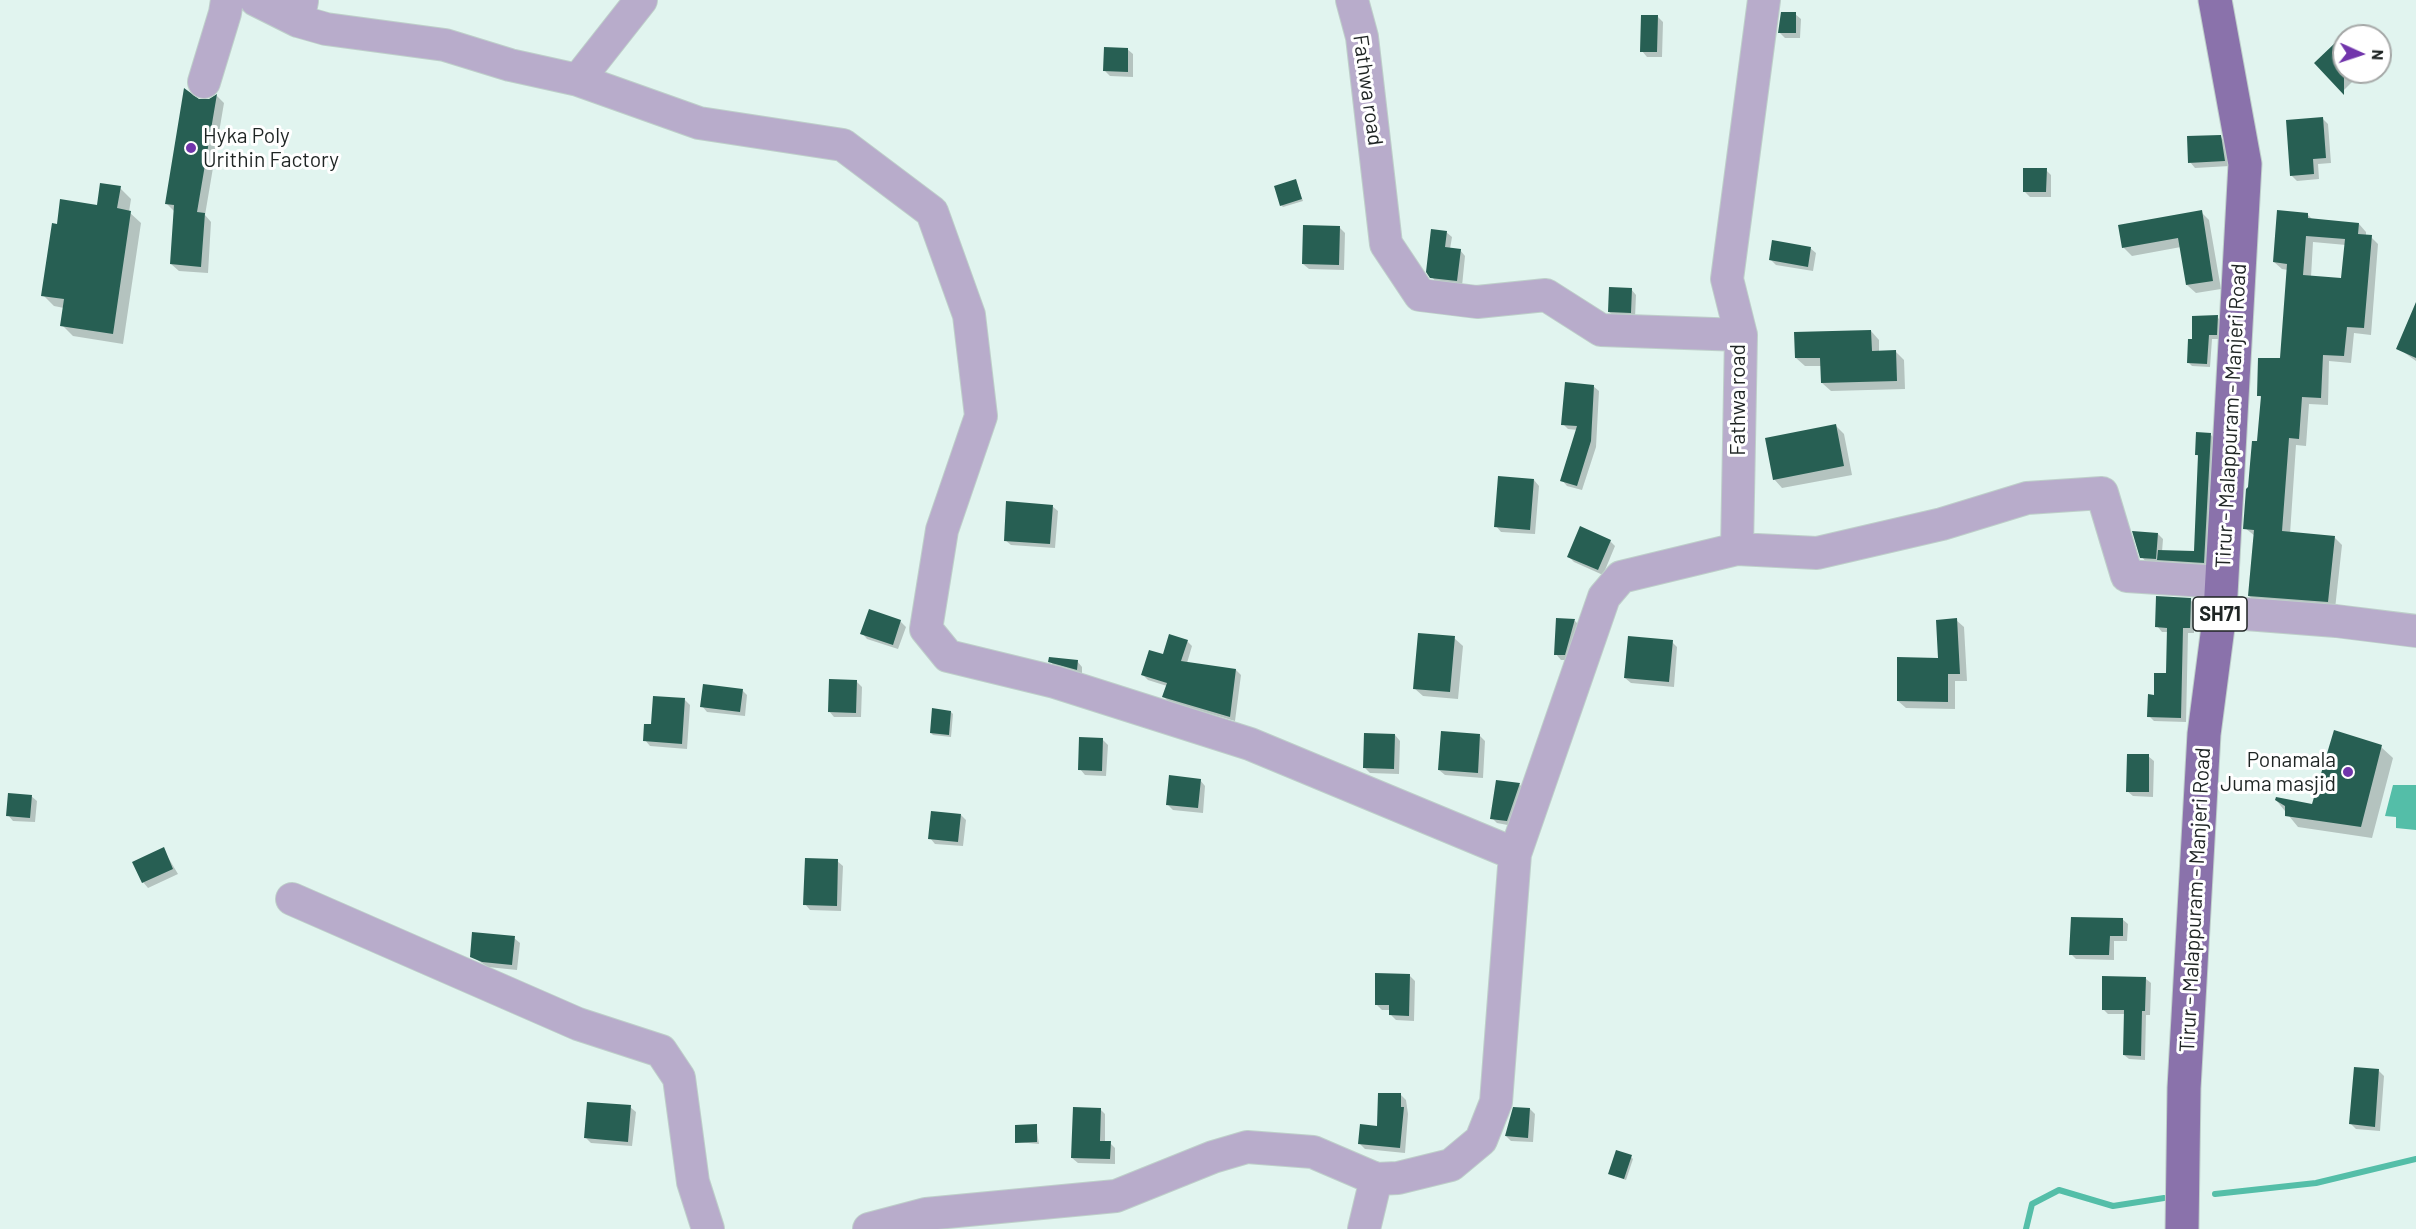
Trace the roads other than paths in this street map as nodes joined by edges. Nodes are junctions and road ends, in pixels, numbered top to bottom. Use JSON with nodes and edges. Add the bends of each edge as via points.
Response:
{"nodes":[{"id":1,"x":227,"y":0,"type":"edge"},
{"id":2,"x":256,"y":0,"type":"edge"},
{"id":3,"x":641,"y":0,"type":"edge"},
{"id":4,"x":1352,"y":0,"type":"edge"},
{"id":5,"x":1764,"y":0,"type":"edge"},
{"id":6,"x":2215,"y":0,"type":"edge"},
{"id":7,"x":300,"y":10,"type":"edge"},
{"id":8,"x":578,"y":80,"type":"junction"},
{"id":9,"x":204,"y":82,"type":"dead end"},
{"id":10,"x":1741,"y":335,"type":"junction"},
{"id":11,"x":1737,"y":549,"type":"junction"},
{"id":12,"x":2221,"y":597,"type":"junction"},
{"id":13,"x":2416,"y":631,"type":"edge"},
{"id":14,"x":1515,"y":854,"type":"junction"},
{"id":15,"x":292,"y":899,"type":"dead end"},
{"id":16,"x":1376,"y":1179,"type":"junction"},
{"id":17,"x":708,"y":1229,"type":"edge"},
{"id":18,"x":868,"y":1229,"type":"edge"},
{"id":19,"x":1364,"y":1229,"type":"edge"},
{"id":20,"x":2182,"y":1229,"type":"edge"}],
"edges":[{"from":1,"to":9,"type":"street"},
{"from":2,"to":7,"type":"street"},
{"from":3,"to":8,"type":"street"},
{"from":4,"to":10,"type":"street","name":"Fathwa road","via":[[1362,37],[1386,244],[1420,295],[1478,302],[1545,295],[1600,330]]},
{"from":5,"to":10,"type":"street","via":[[1727,279]]},
{"from":6,"to":12,"type":"main road","name":"Tirur - Malappuram - Manjeri Road","number":"SH71","via":[[2245,164]]},
{"from":7,"to":8,"type":"street","via":[[326,29],[445,45]]},
{"from":8,"to":14,"type":"street","via":[[699,123],[843,145],[932,212],[969,315],[981,416],[942,530],[926,629],[948,656],[1055,682],[1250,744]]},
{"from":10,"to":11,"type":"street","name":"Fathwa road"},
{"from":11,"to":12,"type":"street","via":[[1817,553],[1942,524],[2027,498],[2102,493],[2127,576]]},
{"from":11,"to":14,"type":"street","via":[[1620,577],[1604,597]]},
{"from":12,"to":13,"type":"street","via":[[2336,621]]},
{"from":12,"to":20,"type":"main road","name":"Tirur - Malappuram - Manjeri Road","number":"SH71","via":[[2204,734],[2184,1088]]},
{"from":14,"to":16,"type":"street","via":[[1496,1102],[1481,1140],[1451,1165],[1398,1178]]},
{"from":15,"to":17,"type":"street","via":[[578,1024],[661,1051],[679,1078],[693,1182]]},
{"from":16,"to":18,"type":"street","via":[[1313,1152],[1247,1148],[1213,1157],[1116,1196],[926,1214]]},
{"from":16,"to":19,"type":"street"}]}
